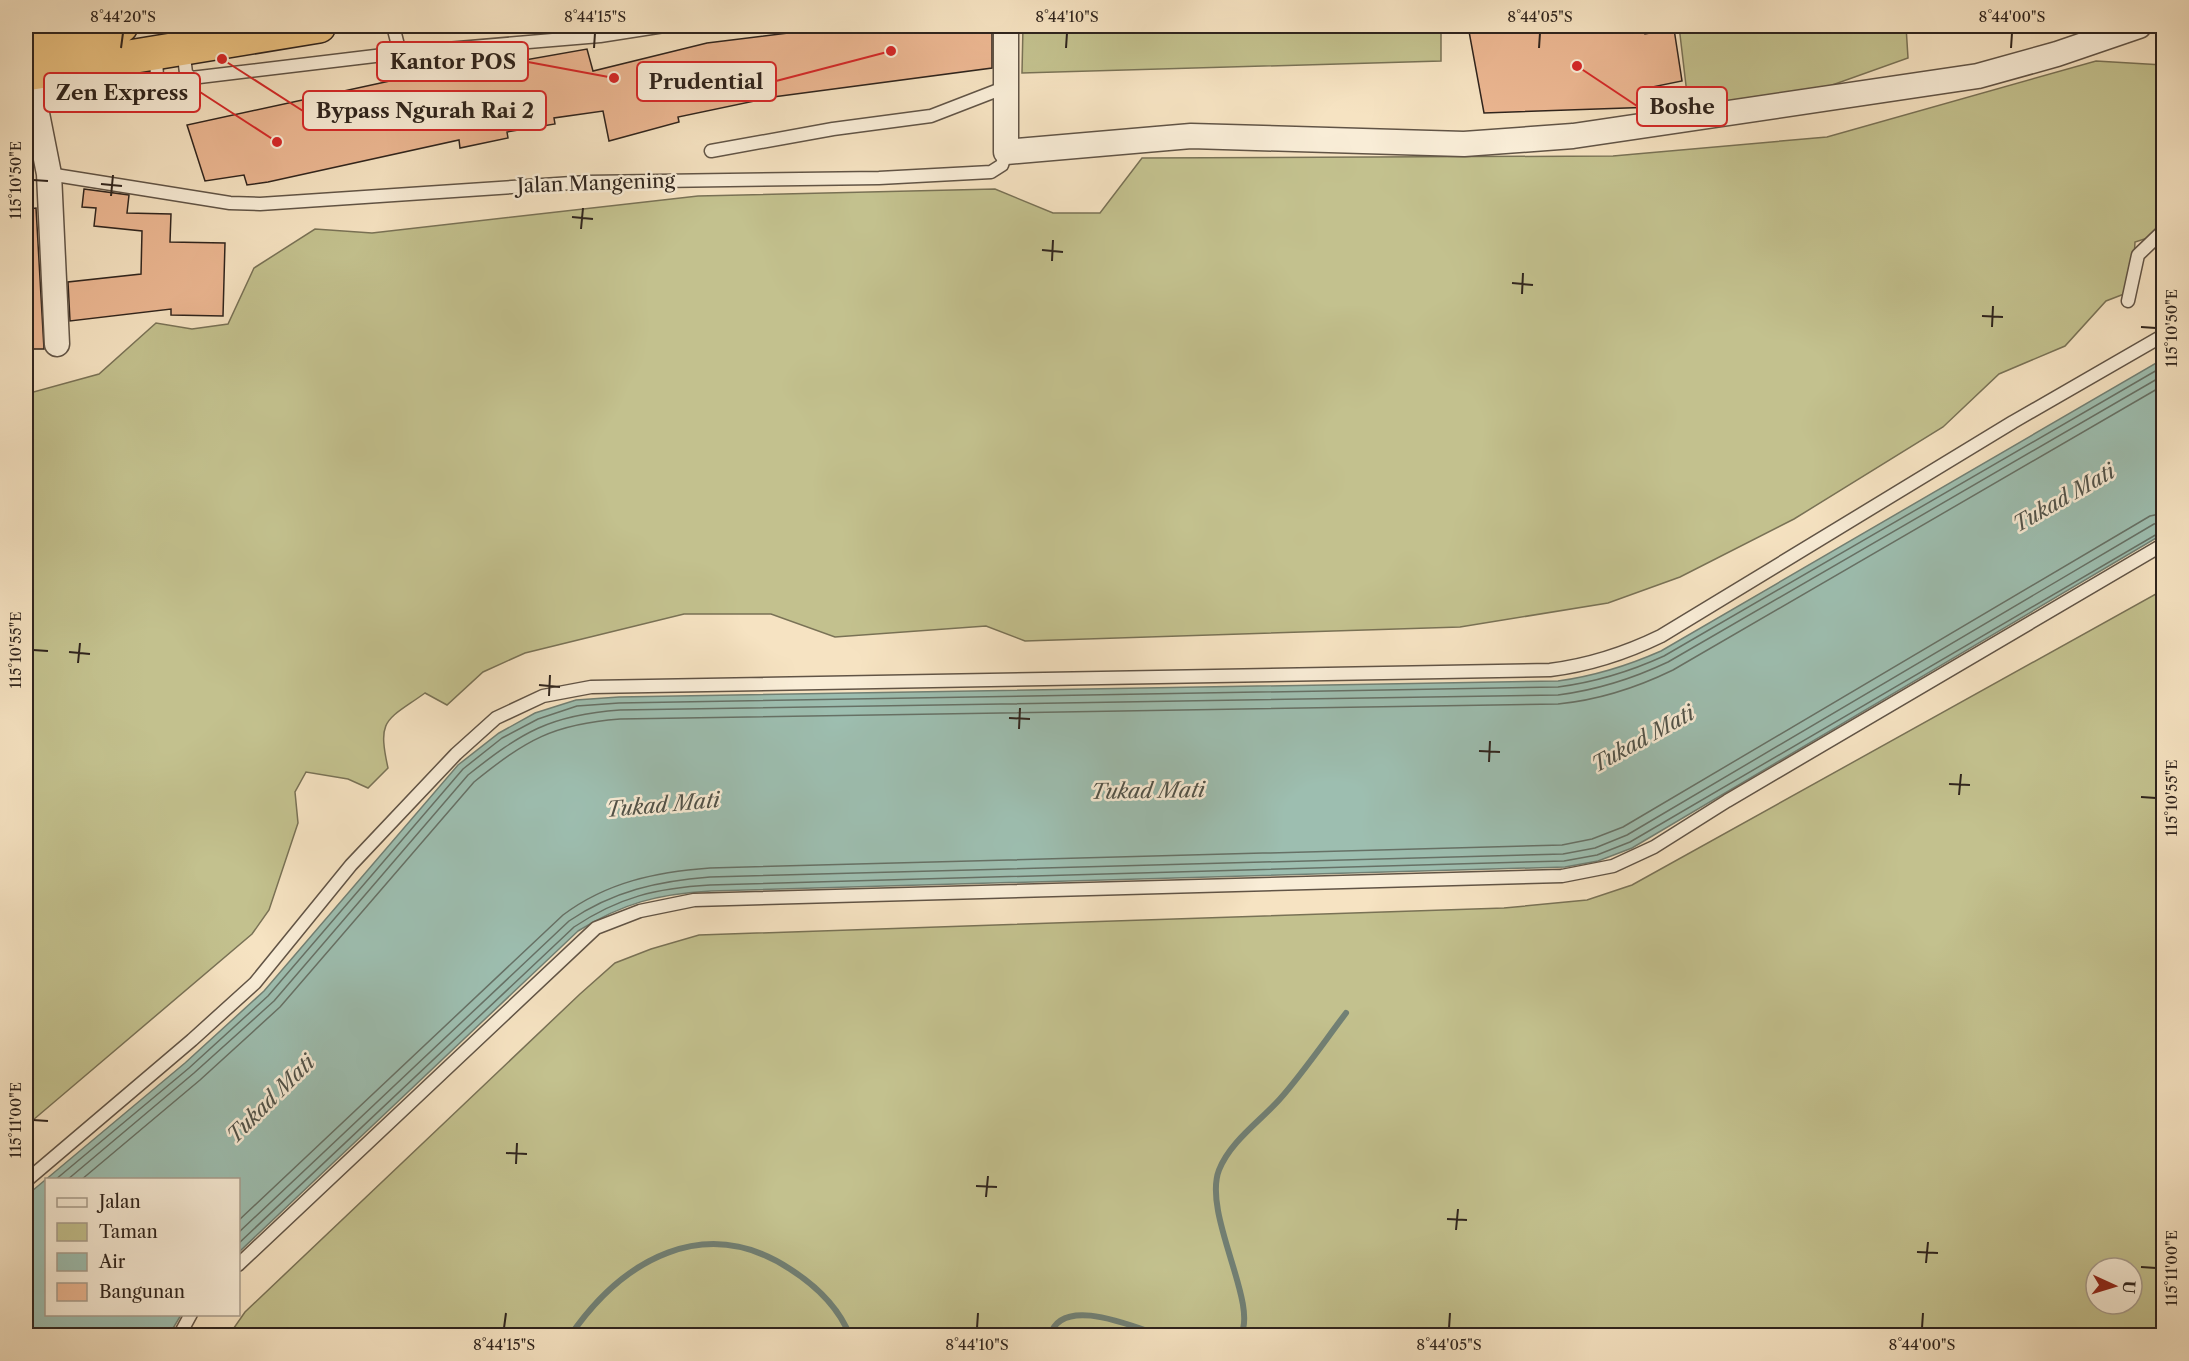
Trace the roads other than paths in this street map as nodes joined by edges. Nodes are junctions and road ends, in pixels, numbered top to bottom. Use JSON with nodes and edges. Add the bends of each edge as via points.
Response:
{"nodes":[{"id":1,"x":121,"y":26,"type":"edge"},
{"id":2,"x":319,"y":26,"type":"edge"},
{"id":3,"x":393,"y":26,"type":"edge"},
{"id":4,"x":664,"y":26,"type":"edge"},
{"id":5,"x":1006,"y":26,"type":"edge"},
{"id":6,"x":2139,"y":26,"type":"edge"},
{"id":7,"x":598,"y":31,"type":"edge"},
{"id":8,"x":41,"y":48,"type":"edge"},
{"id":9,"x":169,"y":49,"type":"junction"},
{"id":10,"x":400,"y":53,"type":"junction"},
{"id":11,"x":1006,"y":87,"type":"junction"},
{"id":12,"x":711,"y":151,"type":"dead end"},
{"id":13,"x":1006,"y":152,"type":"junction"},
{"id":14,"x":49,"y":174,"type":"junction"},
{"id":15,"x":2163,"y":230,"type":"edge"},
{"id":16,"x":2128,"y":301,"type":"dead end"},
{"id":17,"x":2163,"y":335,"type":"edge"},
{"id":18,"x":57,"y":344,"type":"dead end"},
{"id":19,"x":2163,"y":544,"type":"edge"},
{"id":20,"x":26,"y":1181,"type":"edge"},
{"id":21,"x":240,"y":1262,"type":"edge"},
{"id":22,"x":190,"y":1316,"type":"edge"},
{"id":23,"x":179,"y":1335,"type":"edge"}],
"edges":[{"from":1,"to":8,"type":"highway"},
{"from":2,"to":9,"type":"highway"},
{"from":3,"to":10,"type":"lane"},
{"from":4,"to":7,"type":"lane"},
{"from":5,"to":11,"type":"street"},
{"from":6,"to":13,"type":"street","via":[[1978,76],[1573,136],[1464,144],[1191,136]]},
{"from":7,"to":10,"type":"lane"},
{"from":8,"to":9,"type":"highway"},
{"from":8,"to":14,"type":"street"},
{"from":9,"to":10,"type":"lane","via":[[192,78]]},
{"from":11,"to":12,"type":"lane","via":[[931,116]]},
{"from":11,"to":13,"type":"street"},
{"from":13,"to":14,"type":"lane","name":"Jalan Mangening","via":[[1002,165],[991,172],[879,178],[587,182],[260,204],[230,203]]},
{"from":14,"to":18,"type":"street"},
{"from":15,"to":16,"type":"lane","via":[[2138,255]]},
{"from":17,"to":20,"type":"lane","via":[[1660,636],[1585,666],[1550,670],[591,687],[543,696],[496,718],[456,754],[351,865],[255,983]]},
{"from":19,"to":21,"type":"lane","via":[[1654,847],[1613,866],[1562,876],[694,900],[640,911],[596,928],[580,941]]},
{"from":22,"to":23,"type":"lane"}]}
